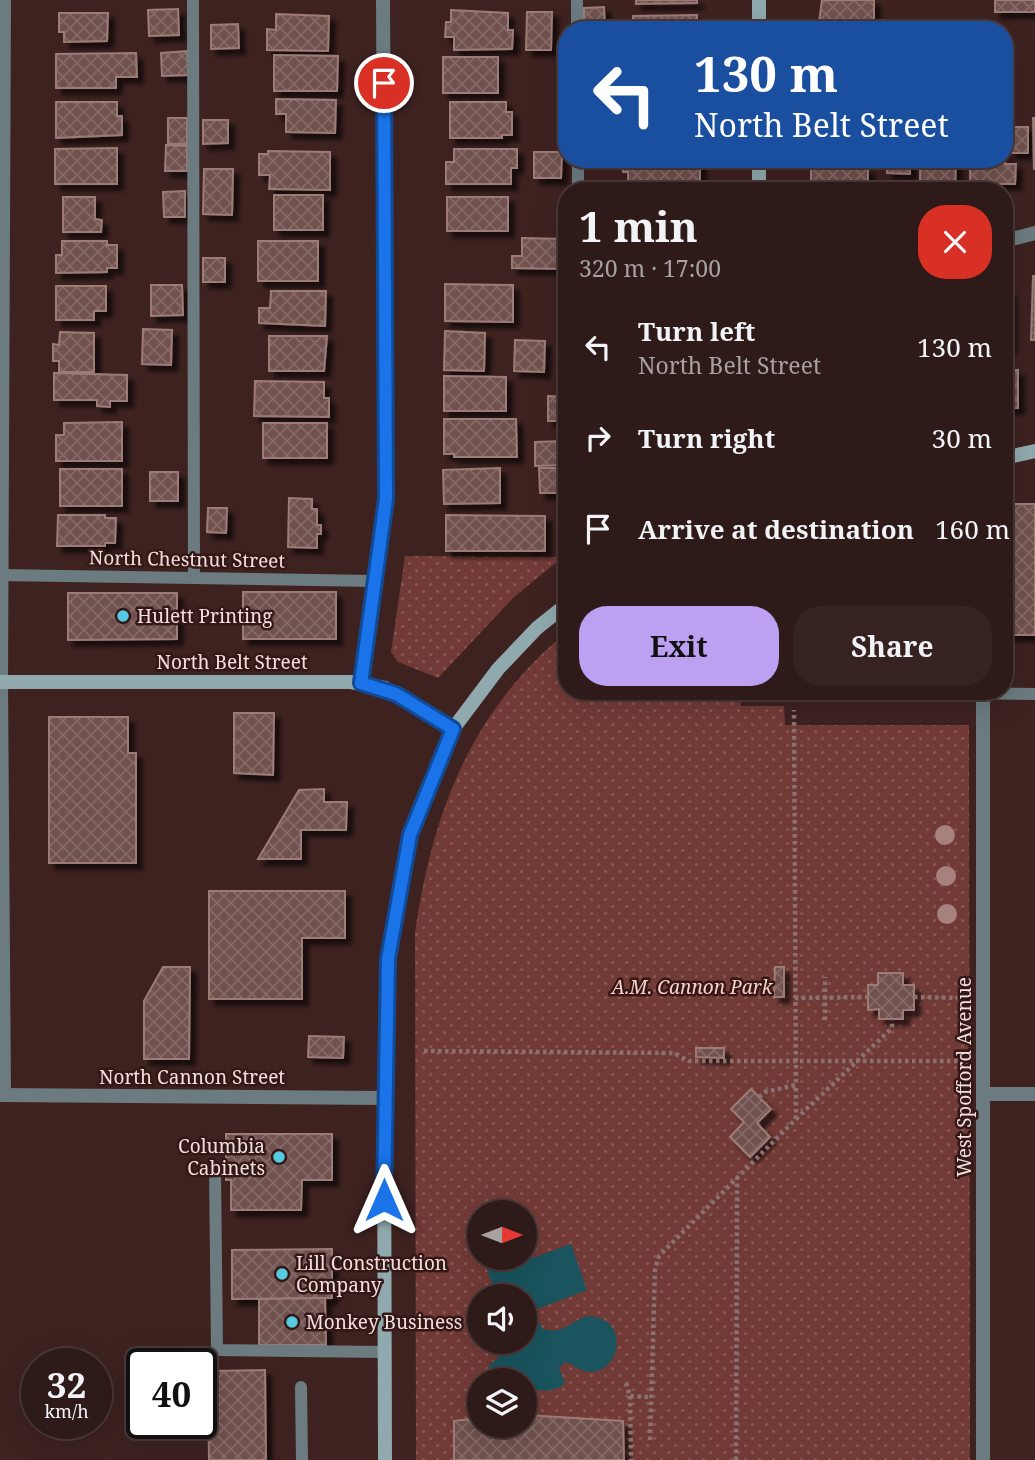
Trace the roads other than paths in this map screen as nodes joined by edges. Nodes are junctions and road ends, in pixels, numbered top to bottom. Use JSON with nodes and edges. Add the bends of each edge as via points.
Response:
{"nodes":[{"id":1,"x":4,"y":0,"type":"edge"},
{"id":2,"x":193,"y":0,"type":"edge"},
{"id":3,"x":383,"y":0,"type":"edge"},
{"id":4,"x":577,"y":0,"type":"edge"},
{"id":5,"x":759,"y":0,"type":"edge"},
{"id":6,"x":577,"y":21,"type":"edge"},
{"id":7,"x":759,"y":21,"type":"edge"},
{"id":8,"x":1035,"y":233,"type":"edge"},
{"id":9,"x":1013,"y":239,"type":"edge"},
{"id":10,"x":1035,"y":451,"type":"edge"},
{"id":11,"x":1013,"y":456,"type":"edge"},
{"id":12,"x":2,"y":575,"type":"edge"},
{"id":13,"x":194,"y":578,"type":"junction"},
{"id":14,"x":374,"y":581,"type":"junction"},
{"id":15,"x":558,"y":611,"type":"edge"},
{"id":16,"x":1,"y":681,"type":"edge"},
{"id":17,"x":361,"y":683,"type":"junction"},
{"id":18,"x":1013,"y":694,"type":"edge"},
{"id":19,"x":1035,"y":694,"type":"edge"},
{"id":20,"x":983,"y":700,"type":"edge"},
{"id":21,"x":453,"y":729,"type":"junction"},
{"id":22,"x":983,"y":1094,"type":"junction"},
{"id":23,"x":1035,"y":1094,"type":"edge"},
{"id":24,"x":2,"y":1095,"type":"edge"},
{"id":25,"x":384,"y":1098,"type":"junction"},
{"id":26,"x":215,"y":1170,"type":"dead end"},
{"id":27,"x":384,"y":1352,"type":"junction"},
{"id":28,"x":300,"y":1387,"type":"dead end"},
{"id":29,"x":302,"y":1460,"type":"edge"},
{"id":30,"x":385,"y":1460,"type":"edge"},
{"id":31,"x":983,"y":1460,"type":"edge"}],
"edges":[{"from":1,"to":12,"type":"street"},
{"from":2,"to":13,"type":"lane"},
{"from":3,"to":14,"type":"street","via":[[386,499]]},
{"from":4,"to":6,"type":"lane"},
{"from":5,"to":7,"type":"street"},
{"from":8,"to":9,"type":"street"},
{"from":10,"to":11,"type":"street"},
{"from":12,"to":13,"type":"lane","name":"North Chestnut Street"},
{"from":12,"to":16,"type":"street"},
{"from":13,"to":14,"type":"lane","name":"North Chestnut Street"},
{"from":14,"to":17,"type":"street"},
{"from":15,"to":21,"type":"street","via":[[498,669]]},
{"from":16,"to":17,"type":"street","name":"North Belt Street"},
{"from":16,"to":24,"type":"street"},
{"from":17,"to":21,"type":"street","name":"North Belt Street","via":[[396,694]]},
{"from":18,"to":19,"type":"lane"},
{"from":20,"to":22,"type":"street","name":"West Spofford Avenue"},
{"from":21,"to":25,"type":"street","via":[[410,835],[398,898],[388,959]]},
{"from":22,"to":23,"type":"street"},
{"from":22,"to":31,"type":"street","name":"West Spofford Avenue"},
{"from":24,"to":25,"type":"street","name":"North Cannon Street"},
{"from":25,"to":27,"type":"street"},
{"from":26,"to":27,"type":"lane","via":[[217,1350]]},
{"from":27,"to":30,"type":"street"},
{"from":28,"to":29,"type":"lane"}]}
